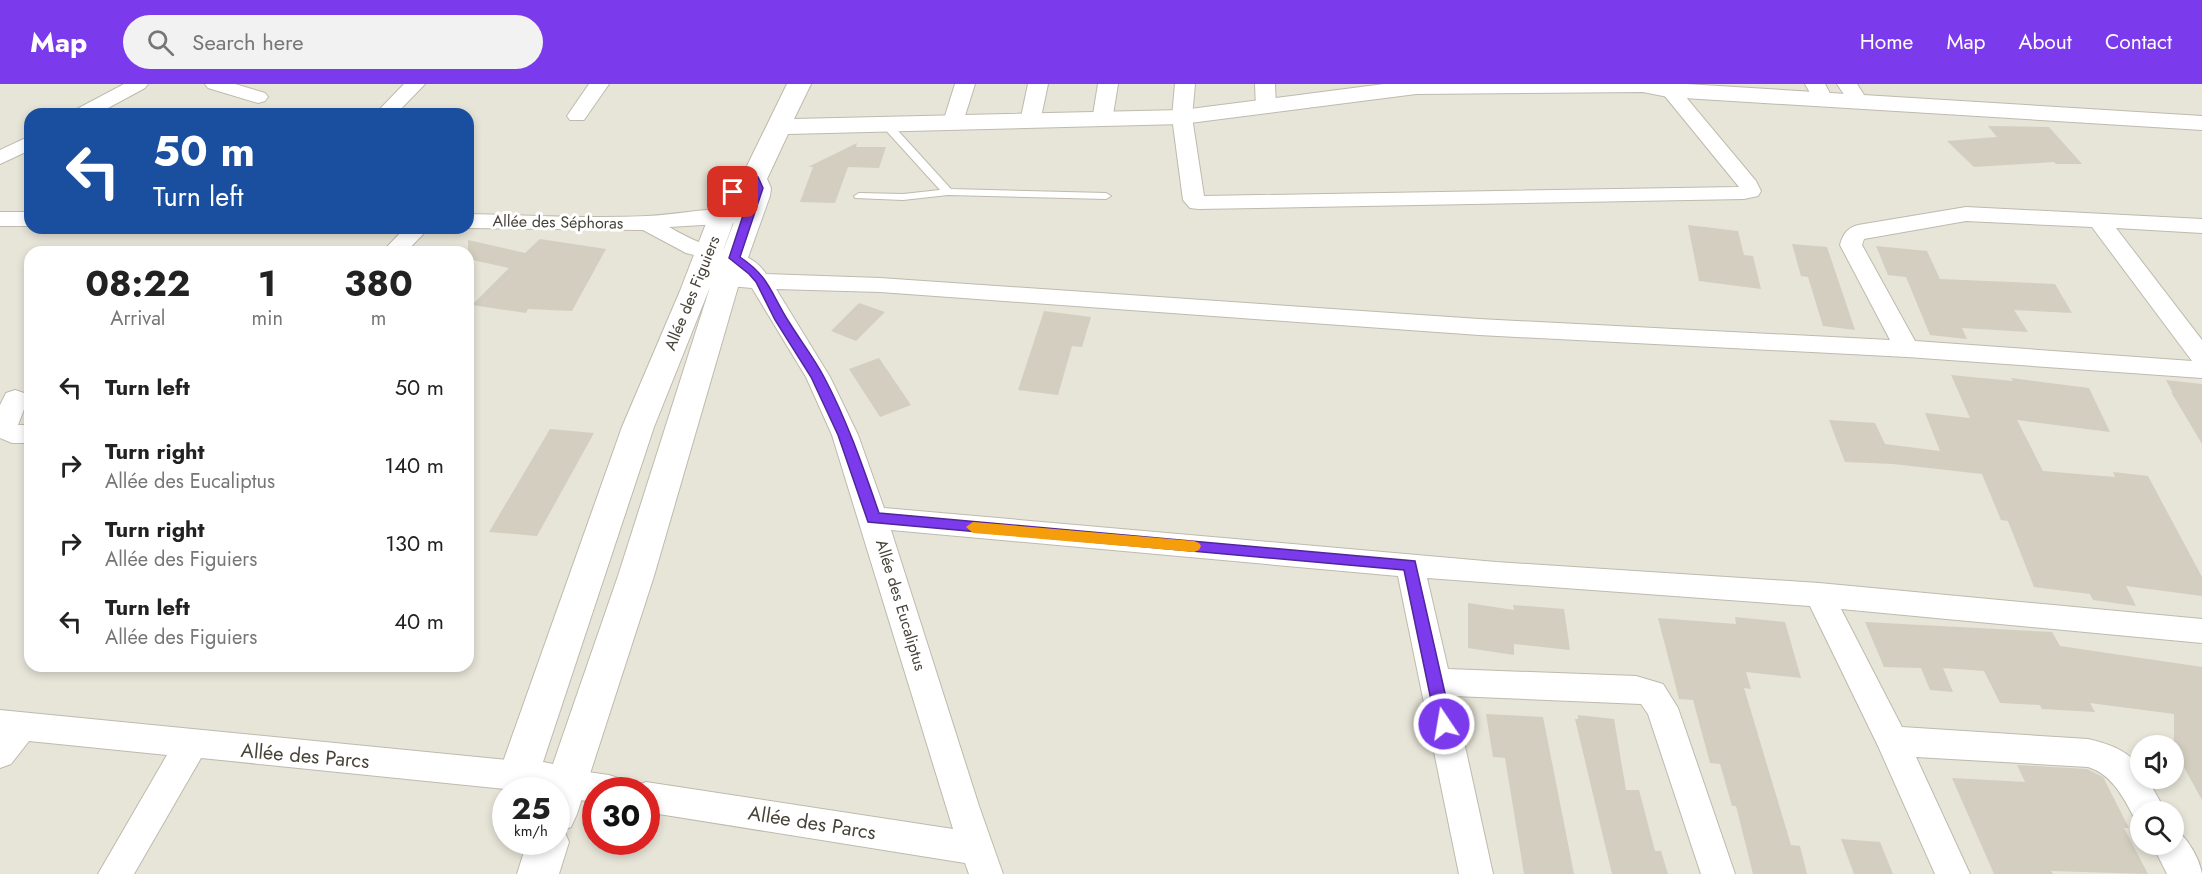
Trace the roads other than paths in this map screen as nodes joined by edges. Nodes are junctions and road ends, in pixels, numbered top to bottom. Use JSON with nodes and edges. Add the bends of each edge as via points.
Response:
{"nodes":[{"id":1,"x":138,"y":84,"type":"edge"},
{"id":2,"x":215,"y":84,"type":"edge"},
{"id":3,"x":415,"y":84,"type":"edge"},
{"id":4,"x":599,"y":84,"type":"edge"},
{"id":5,"x":799,"y":84,"type":"edge"},
{"id":6,"x":965,"y":84,"type":"edge"},
{"id":7,"x":1038,"y":84,"type":"edge"},
{"id":8,"x":1108,"y":84,"type":"edge"},
{"id":9,"x":1185,"y":84,"type":"edge"},
{"id":10,"x":1795,"y":84,"type":"edge"},
{"id":11,"x":1416,"y":86,"type":"edge"},
{"id":12,"x":1656,"y":86,"type":"edge"},
{"id":13,"x":1818,"y":89,"type":"edge"},
{"id":14,"x":1851,"y":90,"type":"edge"},
{"id":15,"x":1265,"y":96,"type":"edge"},
{"id":16,"x":258,"y":97,"type":"dead end"},
{"id":17,"x":93,"y":108,"type":"edge"},
{"id":18,"x":391,"y":108,"type":"edge"},
{"id":19,"x":2202,"y":108,"type":"edge"},
{"id":20,"x":577,"y":116,"type":"dead end"},
{"id":21,"x":1182,"y":117,"type":"junction"},
{"id":22,"x":1102,"y":121,"type":"junction"},
{"id":23,"x":954,"y":122,"type":"junction"},
{"id":24,"x":1030,"y":122,"type":"junction"},
{"id":25,"x":2202,"y":123,"type":"edge"},
{"id":26,"x":886,"y":124,"type":"junction"},
{"id":27,"x":777,"y":127,"type":"junction"},
{"id":28,"x":24,"y":145,"type":"edge"},
{"id":29,"x":0,"y":158,"type":"edge"},
{"id":30,"x":754,"y":179,"type":"junction"},
{"id":31,"x":948,"y":192,"type":"junction"},
{"id":32,"x":859,"y":196,"type":"dead end"},
{"id":33,"x":1106,"y":196,"type":"dead end"},
{"id":34,"x":722,"y":216,"type":"junction"},
{"id":35,"x":749,"y":217,"type":"junction"},
{"id":36,"x":0,"y":219,"type":"edge"},
{"id":37,"x":24,"y":219,"type":"edge"},
{"id":38,"x":2098,"y":220,"type":"junction"},
{"id":39,"x":474,"y":221,"type":"edge"},
{"id":40,"x":648,"y":223,"type":"junction"},
{"id":41,"x":2202,"y":226,"type":"edge"},
{"id":42,"x":412,"y":234,"type":"edge"},
{"id":43,"x":399,"y":246,"type":"edge"},
{"id":44,"x":723,"y":264,"type":"junction"},
{"id":45,"x":761,"y":281,"type":"junction"},
{"id":46,"x":1907,"y":350,"type":"junction"},
{"id":47,"x":2202,"y":357,"type":"edge"},
{"id":48,"x":2202,"y":370,"type":"edge"},
{"id":49,"x":15,"y":399,"type":"edge"},
{"id":50,"x":24,"y":434,"type":"edge"},
{"id":51,"x":873,"y":518,"type":"junction"},
{"id":52,"x":1410,"y":565,"type":"junction"},
{"id":53,"x":1819,"y":595,"type":"junction"},
{"id":54,"x":2202,"y":631,"type":"edge"},
{"id":55,"x":1435,"y":682,"type":"junction"},
{"id":56,"x":11,"y":725,"type":"edge"},
{"id":57,"x":1892,"y":741,"type":"junction"},
{"id":58,"x":191,"y":745,"type":"junction"},
{"id":59,"x":0,"y":754,"type":"edge"},
{"id":60,"x":518,"y":776,"type":"joint"},
{"id":61,"x":568,"y":777,"type":"edge"},
{"id":62,"x":660,"y":799,"type":"edge"},
{"id":63,"x":2143,"y":801,"type":"edge"},
{"id":64,"x":544,"y":855,"type":"edge"},
{"id":65,"x":2175,"y":855,"type":"edge"},
{"id":66,"x":982,"y":862,"type":"edge"},
{"id":67,"x":115,"y":874,"type":"edge"},
{"id":68,"x":538,"y":874,"type":"edge"},
{"id":69,"x":1476,"y":874,"type":"edge"},
{"id":70,"x":1718,"y":874,"type":"edge"},
{"id":71,"x":1953,"y":874,"type":"edge"},
{"id":72,"x":2186,"y":874,"type":"edge"}],
"edges":[{"from":1,"to":17,"type":"street"},
{"from":2,"to":16,"type":"street"},
{"from":3,"to":18,"type":"street"},
{"from":4,"to":20,"type":"street"},
{"from":5,"to":27,"type":"street"},
{"from":6,"to":23,"type":"street"},
{"from":7,"to":24,"type":"street"},
{"from":8,"to":22,"type":"street"},
{"from":9,"to":21,"type":"street"},
{"from":10,"to":13,"type":"street"},
{"from":11,"to":12,"type":"street"},
{"from":11,"to":15,"type":"street"},
{"from":12,"to":13,"type":"street"},
{"from":12,"to":21,"type":"street","via":[[1749,185],[1750,191],[1205,204],[1194,200]]},
{"from":13,"to":14,"type":"street"},
{"from":14,"to":19,"type":"street"},
{"from":14,"to":25,"type":"street"},
{"from":15,"to":21,"type":"street"},
{"from":21,"to":22,"type":"street"},
{"from":22,"to":24,"type":"street"},
{"from":23,"to":24,"type":"street"},
{"from":23,"to":26,"type":"street"},
{"from":26,"to":27,"type":"street"},
{"from":26,"to":31,"type":"lane"},
{"from":27,"to":30,"type":"street"},
{"from":28,"to":29,"type":"street"},
{"from":30,"to":34,"type":"street","name":"Allée des Figuiers","via":[[733,192]]},
{"from":30,"to":35,"type":"street","name":"Allée des Figuiers","via":[[758,193]]},
{"from":31,"to":32,"type":"lane"},
{"from":31,"to":33,"type":"lane"},
{"from":34,"to":35,"type":"street","name":"Allée des Séphoras"},
{"from":34,"to":40,"type":"street","name":"Allée des Séphoras"},
{"from":34,"to":44,"type":"street","name":"Allée des Figuiers"},
{"from":35,"to":44,"type":"street","name":"Allée des Figuiers"},
{"from":36,"to":37,"type":"street"},
{"from":38,"to":41,"type":"street"},
{"from":38,"to":46,"type":"street","via":[[1966,214],[1858,232],[1851,245]]},
{"from":38,"to":47,"type":"street"},
{"from":39,"to":40,"type":"street","name":"Allée des Séphoras"},
{"from":40,"to":44,"type":"street","name":"Allée des Séphoras"},
{"from":42,"to":43,"type":"street"},
{"from":44,"to":45,"type":"street","name":"Allée des Eucaliptus","via":[[753,271]]},
{"from":44,"to":60,"type":"street","name":"Allée des Figuiers","via":[[638,427]]},
{"from":44,"to":61,"type":"street","name":"Allée des Figuiers","via":[[636,576]]},
{"from":45,"to":46,"type":"street","via":[[879,285],[1479,327]]},
{"from":45,"to":51,"type":"street","name":"Allée des Eucaliptus","via":[[827,396],[845,435]]},
{"from":46,"to":48,"type":"street"},
{"from":49,"to":50,"type":"street","via":[[4,427],[12,434]]},
{"from":51,"to":52,"type":"street"},
{"from":51,"to":66,"type":"street","name":"Allée des Eucaliptus"},
{"from":52,"to":53,"type":"street"},
{"from":52,"to":55,"type":"street"},
{"from":53,"to":54,"type":"street"},
{"from":53,"to":57,"type":"street"},
{"from":55,"to":69,"type":"street"},
{"from":55,"to":70,"type":"street","via":[[1636,689],[1652,694],[1662,708]]},
{"from":56,"to":58,"type":"street","name":"Allée des Parcs"},
{"from":56,"to":59,"type":"street"},
{"from":57,"to":63,"type":"street","via":[[2104,756],[2117,763]]},
{"from":57,"to":71,"type":"street"},
{"from":58,"to":60,"type":"street","name":"Allée des Parcs"},
{"from":58,"to":67,"type":"street"},
{"from":62,"to":66,"type":"street","name":"Allée des Parcs"},
{"from":64,"to":68,"type":"street"},
{"from":65,"to":72,"type":"street"}]}
